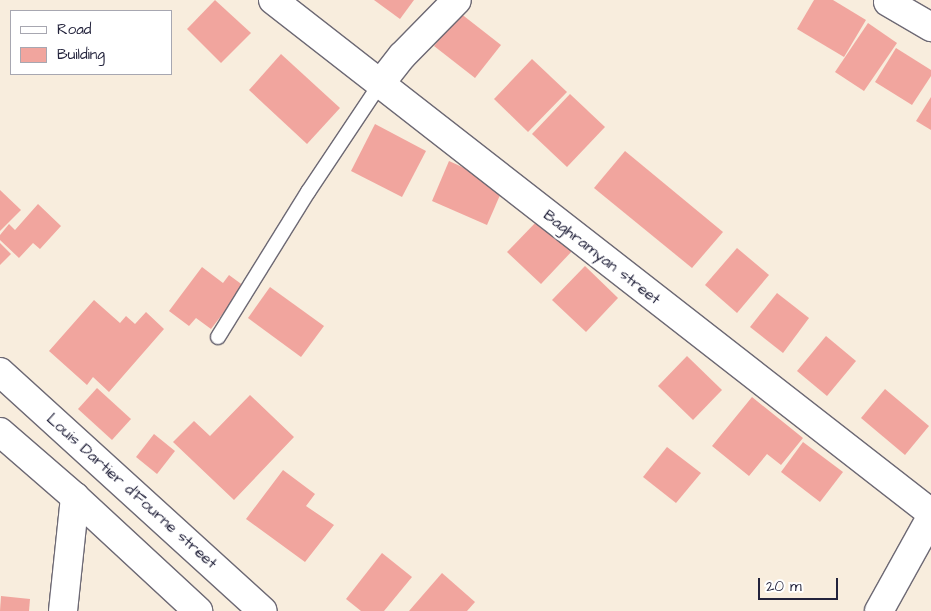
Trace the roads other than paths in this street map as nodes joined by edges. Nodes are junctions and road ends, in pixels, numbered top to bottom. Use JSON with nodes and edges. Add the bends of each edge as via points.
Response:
{"nodes":[{"id":1,"x":272,"y":0,"type":"edge"},
{"id":2,"x":457,"y":0,"type":"edge"},
{"id":3,"x":888,"y":2,"type":"dead end"},
{"id":4,"x":931,"y":27,"type":"edge"},
{"id":5,"x":380,"y":84,"type":"junction"},
{"id":6,"x":218,"y":337,"type":"dead end"},
{"id":7,"x":0,"y":372,"type":"edge"},
{"id":8,"x":0,"y":432,"type":"edge"},
{"id":9,"x":75,"y":497,"type":"junction"},
{"id":10,"x":931,"y":513,"type":"edge"},
{"id":11,"x":931,"y":517,"type":"edge"},
{"id":12,"x":63,"y":611,"type":"edge"},
{"id":13,"x":198,"y":611,"type":"edge"},
{"id":14,"x":263,"y":611,"type":"edge"},
{"id":15,"x":879,"y":611,"type":"edge"}],
"edges":[{"from":1,"to":5,"type":"main road","name":"Baghramyan street"},
{"from":2,"to":5,"type":"main road","via":[[402,56]]},
{"from":3,"to":4,"type":"main road"},
{"from":5,"to":6,"type":"lane"},
{"from":5,"to":10,"type":"main road","name":"Baghramyan street"},
{"from":7,"to":14,"type":"main road","name":"Louis Dartier d'Fourne street"},
{"from":8,"to":9,"type":"main road"},
{"from":9,"to":12,"type":"main road"},
{"from":9,"to":13,"type":"main road"},
{"from":11,"to":15,"type":"main road"}]}
